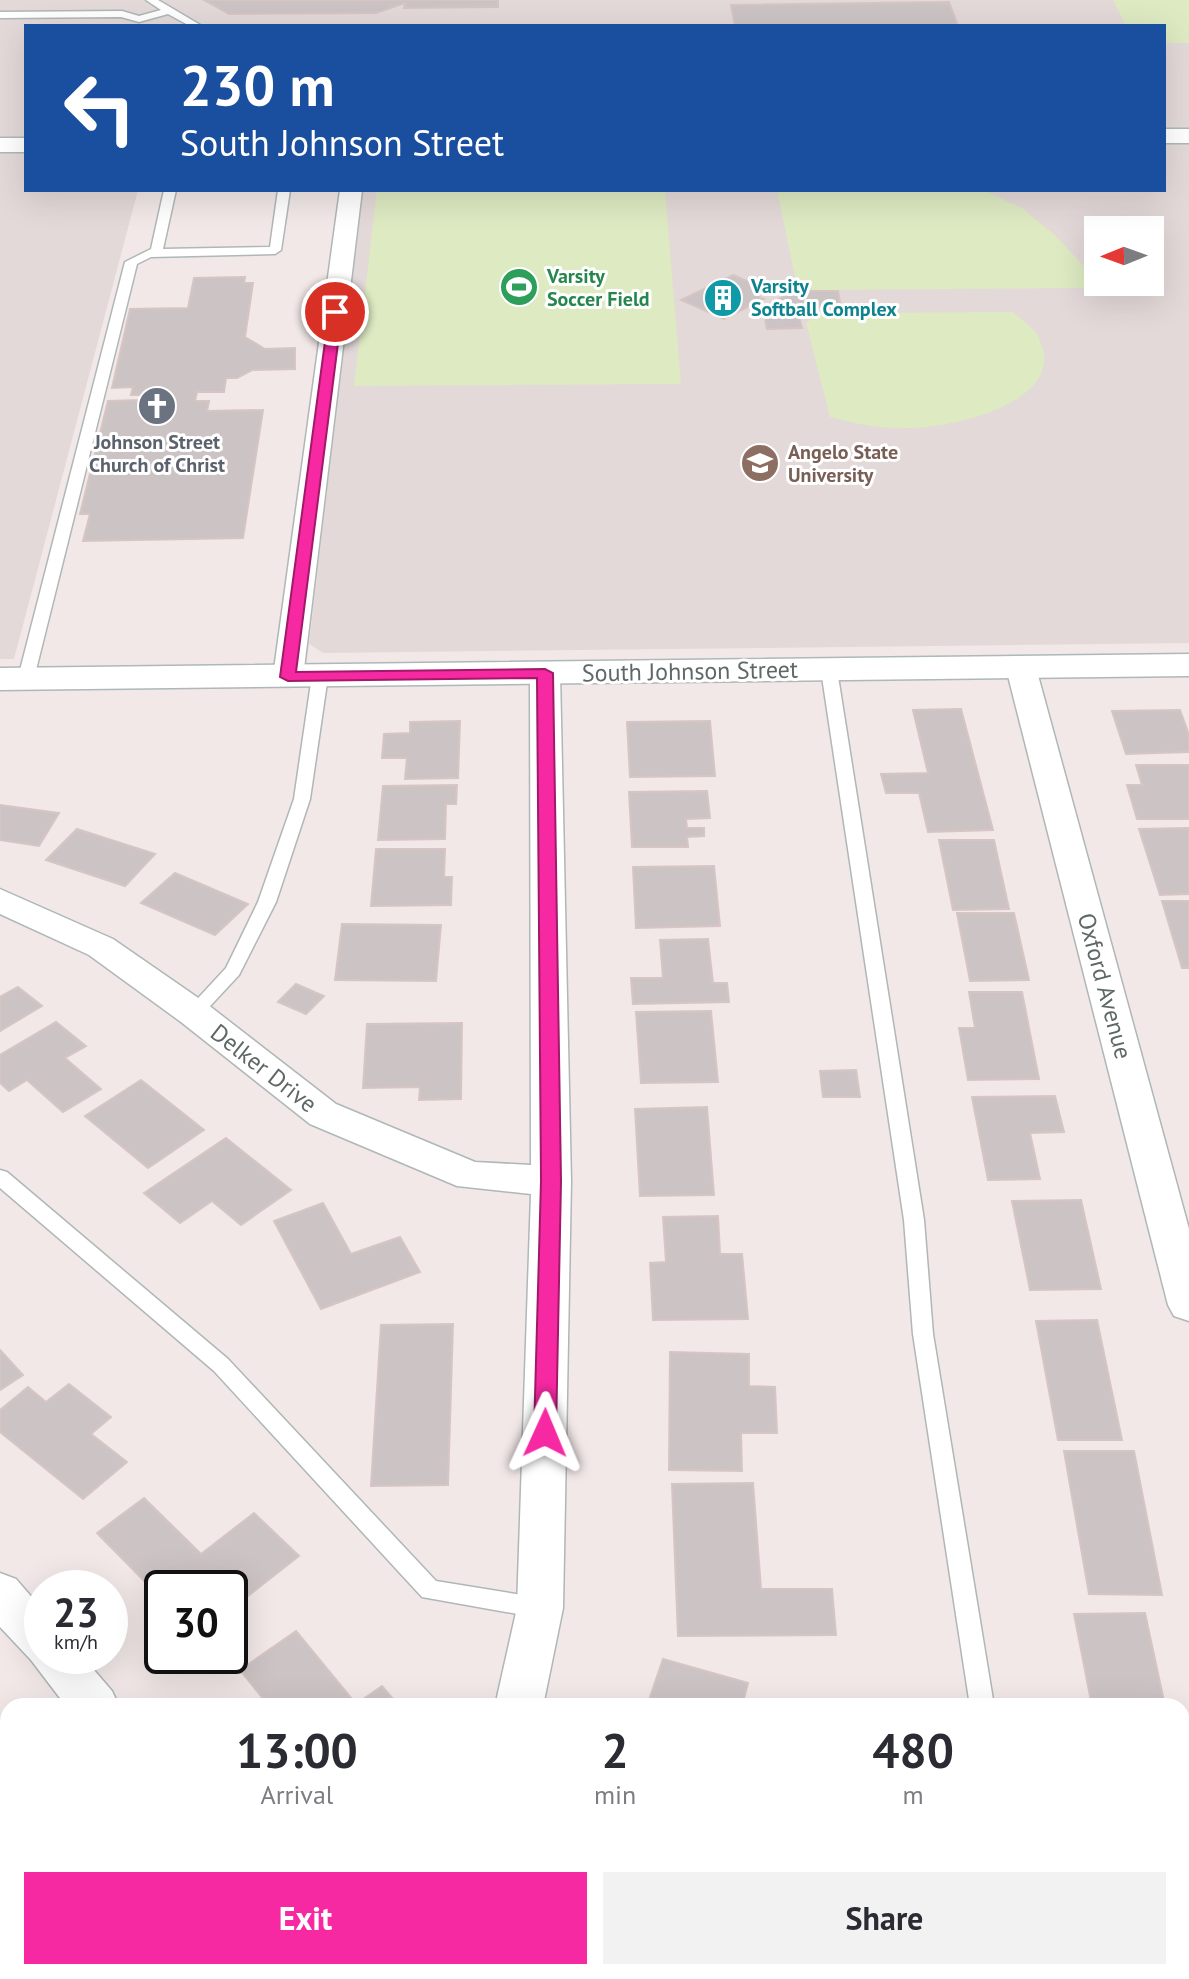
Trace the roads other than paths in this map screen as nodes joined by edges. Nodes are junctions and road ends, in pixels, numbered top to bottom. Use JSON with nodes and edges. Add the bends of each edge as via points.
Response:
{"nodes":[{"id":1,"x":151,"y":0,"type":"edge"},
{"id":2,"x":170,"y":10,"type":"junction"},
{"id":3,"x":0,"y":15,"type":"edge"},
{"id":4,"x":194,"y":24,"type":"edge"},
{"id":5,"x":1166,"y":136,"type":"edge"},
{"id":6,"x":1189,"y":136,"type":"edge"},
{"id":7,"x":0,"y":145,"type":"edge"},
{"id":8,"x":24,"y":145,"type":"edge"},
{"id":9,"x":170,"y":192,"type":"edge"},
{"id":10,"x":284,"y":192,"type":"edge"},
{"id":11,"x":351,"y":192,"type":"edge"},
{"id":12,"x":156,"y":252,"type":"junction"},
{"id":13,"x":1189,"y":665,"type":"edge"},
{"id":14,"x":1021,"y":668,"type":"junction"},
{"id":15,"x":829,"y":670,"type":"junction"},
{"id":16,"x":545,"y":673,"type":"junction"},
{"id":17,"x":304,"y":676,"type":"junction"},
{"id":18,"x":13,"y":678,"type":"edge"},
{"id":19,"x":0,"y":900,"type":"edge"},
{"id":20,"x":194,"y":1013,"type":"junction"},
{"id":21,"x":0,"y":1177,"type":"edge"},
{"id":22,"x":551,"y":1181,"type":"junction"},
{"id":23,"x":1189,"y":1305,"type":"edge"},
{"id":24,"x":0,"y":1593,"type":"edge"},
{"id":25,"x":540,"y":1608,"type":"junction"},
{"id":26,"x":24,"y":1622,"type":"edge"},
{"id":27,"x":68,"y":1674,"type":"edge"},
{"id":28,"x":88,"y":1698,"type":"edge"},
{"id":29,"x":521,"y":1698,"type":"edge"},
{"id":30,"x":981,"y":1698,"type":"edge"}],
"edges":[{"from":1,"to":2,"type":"lane"},
{"from":2,"to":3,"type":"lane","via":[[139,19],[122,14]]},
{"from":2,"to":4,"type":"lane"},
{"from":5,"to":6,"type":"street"},
{"from":7,"to":8,"type":"street"},
{"from":9,"to":12,"type":"lane"},
{"from":10,"to":12,"type":"lane","via":[[275,250]]},
{"from":11,"to":17,"type":"street"},
{"from":12,"to":18,"type":"lane","via":[[137,256],[130,266]]},
{"from":13,"to":14,"type":"main road","name":"South Johnson Street"},
{"from":14,"to":15,"type":"main road","name":"South Johnson Street"},
{"from":14,"to":23,"type":"street","name":"Oxford Avenue"},
{"from":15,"to":16,"type":"main road","name":"South Johnson Street"},
{"from":15,"to":30,"type":"lane"},
{"from":16,"to":17,"type":"main road","name":"South Johnson Street"},
{"from":16,"to":22,"type":"street"},
{"from":17,"to":18,"type":"main road","name":"South Johnson Street"},
{"from":17,"to":20,"type":"lane","via":[[302,799],[267,902],[233,971]]},
{"from":19,"to":20,"type":"street","name":"Delker Drive","via":[[101,947]]},
{"from":20,"to":22,"type":"street","name":"Delker Drive","via":[[323,1114],[471,1176]]},
{"from":21,"to":25,"type":"lane","via":[[221,1365],[430,1590]]},
{"from":22,"to":25,"type":"street"},
{"from":24,"to":26,"type":"street"},
{"from":25,"to":29,"type":"street"},
{"from":27,"to":28,"type":"street"}]}
